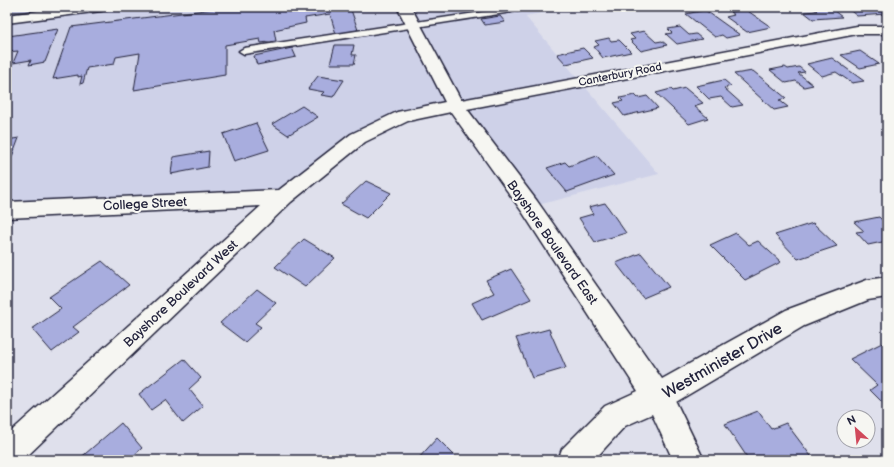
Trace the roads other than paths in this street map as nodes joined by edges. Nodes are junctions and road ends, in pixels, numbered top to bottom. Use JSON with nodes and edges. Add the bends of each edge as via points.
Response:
{"nodes":[{"id":1,"x":101,"y":7,"type":"edge"},
{"id":2,"x":404,"y":7,"type":"edge"},
{"id":3,"x":531,"y":7,"type":"edge"},
{"id":4,"x":7,"y":19,"type":"edge"},
{"id":5,"x":414,"y":26,"type":"junction"},
{"id":6,"x":887,"y":30,"type":"edge"},
{"id":7,"x":244,"y":51,"type":"dead end"},
{"id":8,"x":455,"y":105,"type":"junction"},
{"id":9,"x":358,"y":138,"type":"joint"},
{"id":10,"x":284,"y":197,"type":"junction"},
{"id":11,"x":7,"y":210,"type":"edge"},
{"id":12,"x":887,"y":287,"type":"edge"},
{"id":13,"x":658,"y":397,"type":"junction"},
{"id":14,"x":7,"y":455,"type":"edge"},
{"id":15,"x":573,"y":460,"type":"edge"},
{"id":16,"x":689,"y":460,"type":"edge"}],
"edges":[{"from":1,"to":4,"type":"street"},
{"from":2,"to":5,"type":"street"},
{"from":3,"to":5,"type":"lane"},
{"from":5,"to":7,"type":"lane"},
{"from":5,"to":8,"type":"street","name":"Bayshore Boulevard East"},
{"from":6,"to":8,"type":"street","name":"Canterbury Road","via":[[857,30]]},
{"from":8,"to":9,"type":"street","name":"Canterbury Road","via":[[403,116]]},
{"from":8,"to":13,"type":"street","name":"Bayshore Boulevard East","via":[[530,207]]},
{"from":9,"to":10,"type":"street","name":"Bayshore Boulevard West"},
{"from":10,"to":11,"type":"street","name":"College Street"},
{"from":10,"to":14,"type":"street","name":"Bayshore Boulevard West"},
{"from":12,"to":13,"type":"street","name":"Westminister Drive","via":[[867,290],[795,318]]},
{"from":13,"to":15,"type":"street","name":"Westminister Drive","via":[[614,416]]},
{"from":13,"to":16,"type":"street","name":"Bayshore Boulevard East"}]}
